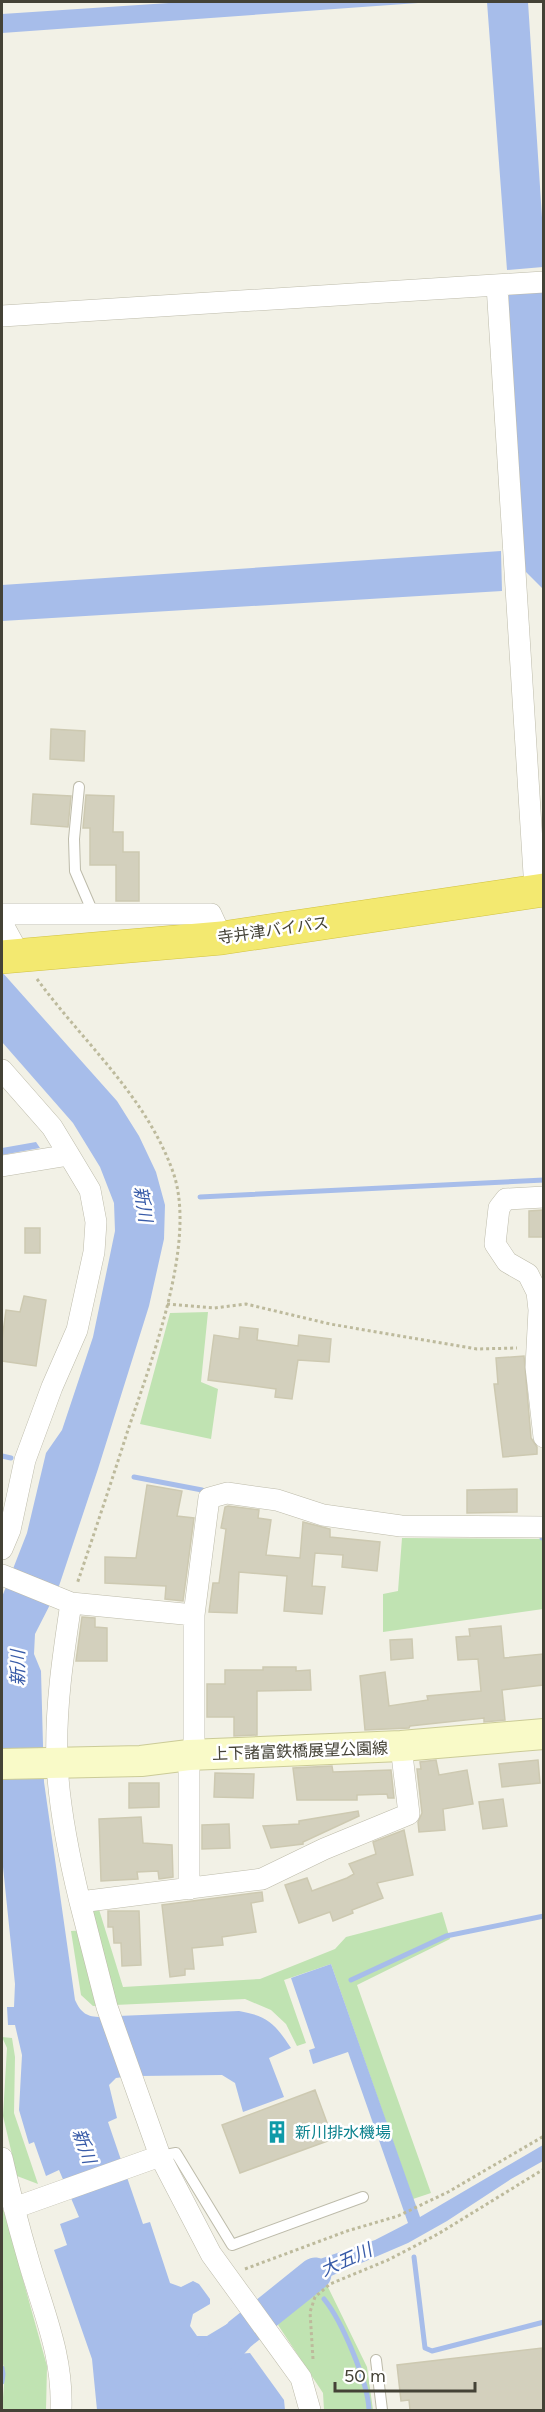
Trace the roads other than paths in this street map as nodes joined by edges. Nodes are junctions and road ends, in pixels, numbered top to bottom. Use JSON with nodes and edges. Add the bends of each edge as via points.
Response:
{"nodes":[{"id":1,"x":543,"y":282,"type":"edge"},
{"id":2,"x":497,"y":285,"type":"junction"},
{"id":3,"x":2,"y":316,"type":"edge"},
{"id":4,"x":80,"y":787,"type":"dead end"},
{"id":5,"x":543,"y":890,"type":"edge"},
{"id":6,"x":2,"y":914,"type":"edge"},
{"id":7,"x":94,"y":916,"type":"junction"},
{"id":8,"x":2,"y":923,"type":"edge"},
{"id":9,"x":222,"y":938,"type":"junction"},
{"id":10,"x":11,"y":956,"type":"edge"},
{"id":11,"x":2,"y":1070,"type":"edge"},
{"id":12,"x":69,"y":1155,"type":"junction"},
{"id":13,"x":2,"y":1166,"type":"edge"},
{"id":14,"x":543,"y":1197,"type":"edge"},
{"id":15,"x":541,"y":1310,"type":"edge"},
{"id":16,"x":543,"y":1437,"type":"edge"},
{"id":17,"x":543,"y":1527,"type":"edge"},
{"id":18,"x":2,"y":1549,"type":"edge"},
{"id":19,"x":2,"y":1575,"type":"edge"},
{"id":20,"x":67,"y":1602,"type":"junction"},
{"id":21,"x":194,"y":1615,"type":"junction"},
{"id":22,"x":543,"y":1734,"type":"edge"},
{"id":23,"x":401,"y":1746,"type":"junction"},
{"id":24,"x":192,"y":1755,"type":"junction"},
{"id":25,"x":57,"y":1762,"type":"junction"},
{"id":26,"x":2,"y":1764,"type":"edge"},
{"id":27,"x":189,"y":1889,"type":"junction"},
{"id":28,"x":80,"y":1902,"type":"junction"},
{"id":29,"x":160,"y":2156,"type":"junction"},
{"id":30,"x":2,"y":2158,"type":"edge"},
{"id":31,"x":363,"y":2197,"type":"dead end"},
{"id":32,"x":14,"y":2208,"type":"junction"},
{"id":33,"x":376,"y":2360,"type":"dead end"},
{"id":34,"x":308,"y":2401,"type":"edge"},
{"id":35,"x":61,"y":2410,"type":"edge"},
{"id":36,"x":382,"y":2410,"type":"edge"}],
"edges":[{"from":1,"to":2,"type":"street"},
{"from":2,"to":3,"type":"street"},
{"from":2,"to":5,"type":"street","via":[[534,874]]},
{"from":4,"to":7,"type":"lane","via":[[75,871]]},
{"from":5,"to":9,"type":"highway","name":"寺井津バイパス"},
{"from":6,"to":7,"type":"street"},
{"from":7,"to":9,"type":"street","via":[[211,914]]},
{"from":8,"to":10,"type":"street"},
{"from":9,"to":10,"type":"highway","name":"寺井津バイパス"},
{"from":11,"to":12,"type":"street","via":[[52,1127]]},
{"from":12,"to":13,"type":"street"},
{"from":12,"to":18,"type":"street","via":[[90,1190],[96,1222],[94,1252],[77,1330],[25,1460]]},
{"from":14,"to":15,"type":"street","via":[[507,1199],[499,1208],[495,1244],[507,1262],[528,1274]]},
{"from":15,"to":16,"type":"street","via":[[536,1367]]},
{"from":17,"to":21,"type":"street","via":[[401,1526],[323,1515],[277,1500],[227,1493],[209,1498]]},
{"from":19,"to":20,"type":"street"},
{"from":20,"to":21,"type":"street"},
{"from":20,"to":25,"type":"street","via":[[59,1680]]},
{"from":21,"to":24,"type":"street"},
{"from":22,"to":23,"type":"street","name":"上下諸富鉄橋展望公園線"},
{"from":23,"to":24,"type":"street","name":"上下諸富鉄橋展望公園線"},
{"from":23,"to":27,"type":"street","via":[[409,1814],[261,1879]]},
{"from":24,"to":25,"type":"street","name":"上下諸富鉄橋展望公園線","via":[[141,1761]]},
{"from":24,"to":27,"type":"street"},
{"from":25,"to":26,"type":"street","name":"上下諸富鉄橋展望公園線"},
{"from":25,"to":28,"type":"street","via":[[68,1852]]},
{"from":27,"to":28,"type":"street"},
{"from":28,"to":29,"type":"street","via":[[106,2007]]},
{"from":29,"to":31,"type":"lane","via":[[176,2153],[232,2246]]},
{"from":29,"to":32,"type":"street"},
{"from":29,"to":34,"type":"street","via":[[195,2226],[300,2378]]},
{"from":30,"to":32,"type":"street"},
{"from":32,"to":35,"type":"street","via":[[57,2353]]},
{"from":33,"to":36,"type":"lane"}]}
